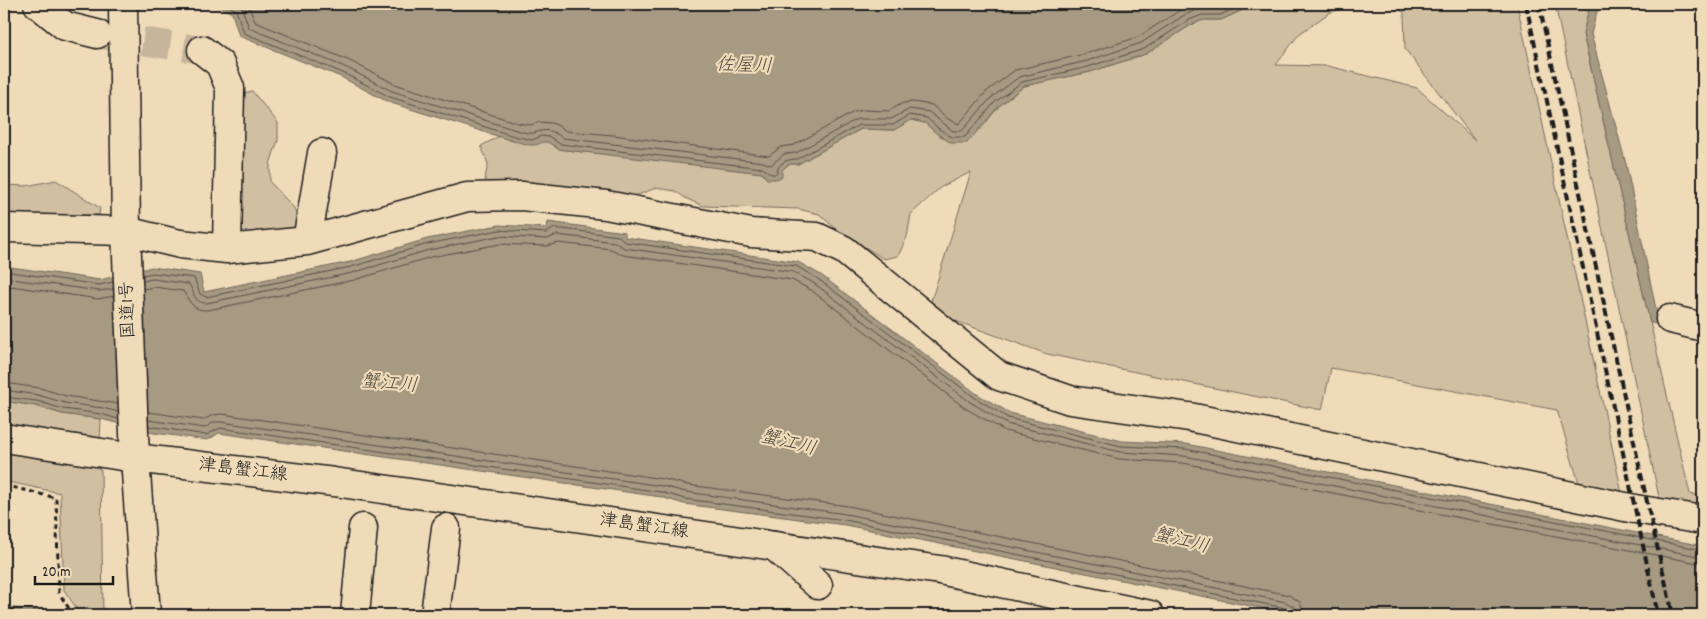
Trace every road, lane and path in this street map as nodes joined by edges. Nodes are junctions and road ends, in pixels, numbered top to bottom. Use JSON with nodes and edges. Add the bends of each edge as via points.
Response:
{"nodes":[{"id":1,"x":38,"y":4,"type":"edge"},
{"id":2,"x":118,"y":6,"type":"edge"},
{"id":3,"x":97,"y":34,"type":"tunnel mouth"},
{"id":4,"x":202,"y":50,"type":"tunnel mouth"},
{"id":5,"x":322,"y":154,"type":"dead end"},
{"id":6,"x":4,"y":228,"type":"edge"},
{"id":7,"x":126,"y":231,"type":"junction"},
{"id":8,"x":307,"y":240,"type":"junction"},
{"id":9,"x":227,"y":249,"type":"junction"},
{"id":10,"x":1670,"y":319,"type":"dead end"},
{"id":11,"x":1703,"y":327,"type":"edge"},
{"id":12,"x":4,"y":438,"type":"edge"},
{"id":13,"x":135,"y":458,"type":"junction"},
{"id":14,"x":4,"y":485,"type":"edge"},
{"id":15,"x":1703,"y":520,"type":"edge"},
{"id":16,"x":363,"y":528,"type":"dead end"},
{"id":17,"x":446,"y":528,"type":"dead end"},
{"id":18,"x":774,"y":546,"type":"junction"},
{"id":19,"x":818,"y":584,"type":"dead end"},
{"id":20,"x":70,"y":615,"type":"edge"},
{"id":21,"x":146,"y":615,"type":"edge"},
{"id":22,"x":355,"y":615,"type":"edge"},
{"id":23,"x":435,"y":615,"type":"edge"},
{"id":24,"x":1150,"y":615,"type":"edge"}],
"edges":[{"from":1,"to":3,"type":"main road","via":[[65,26]]},
{"from":2,"to":7,"type":"main road","name":"国道1号"},
{"from":4,"to":9,"type":"main road","via":[[220,64],[230,88]]},
{"from":5,"to":8,"type":"main road"},
{"from":6,"to":7,"type":"main road"},
{"from":7,"to":9,"type":"main road","via":[[180,244]]},
{"from":7,"to":13,"type":"main road","name":"国道1号"},
{"from":8,"to":9,"type":"main road"},
{"from":8,"to":15,"type":"main road","via":[[467,197],[522,196],[606,205],[751,233],[816,237],[844,250],[999,376],[1070,400],[1189,417],[1635,509]]},
{"from":10,"to":11,"type":"main road"},
{"from":12,"to":13,"type":"main road","name":"津島蟹江線"},
{"from":13,"to":18,"type":"main road","name":"津島蟹江線","via":[[334,482]]},
{"from":13,"to":21,"type":"main road","name":"国道1号"},
{"from":14,"to":20,"type":"path","via":[[56,498],[59,593]]},
{"from":16,"to":22,"type":"main road"},
{"from":17,"to":23,"type":"main road"},
{"from":18,"to":19,"type":"main road"},
{"from":18,"to":24,"type":"main road","name":"津島蟹江線","via":[[940,570]]}]}
